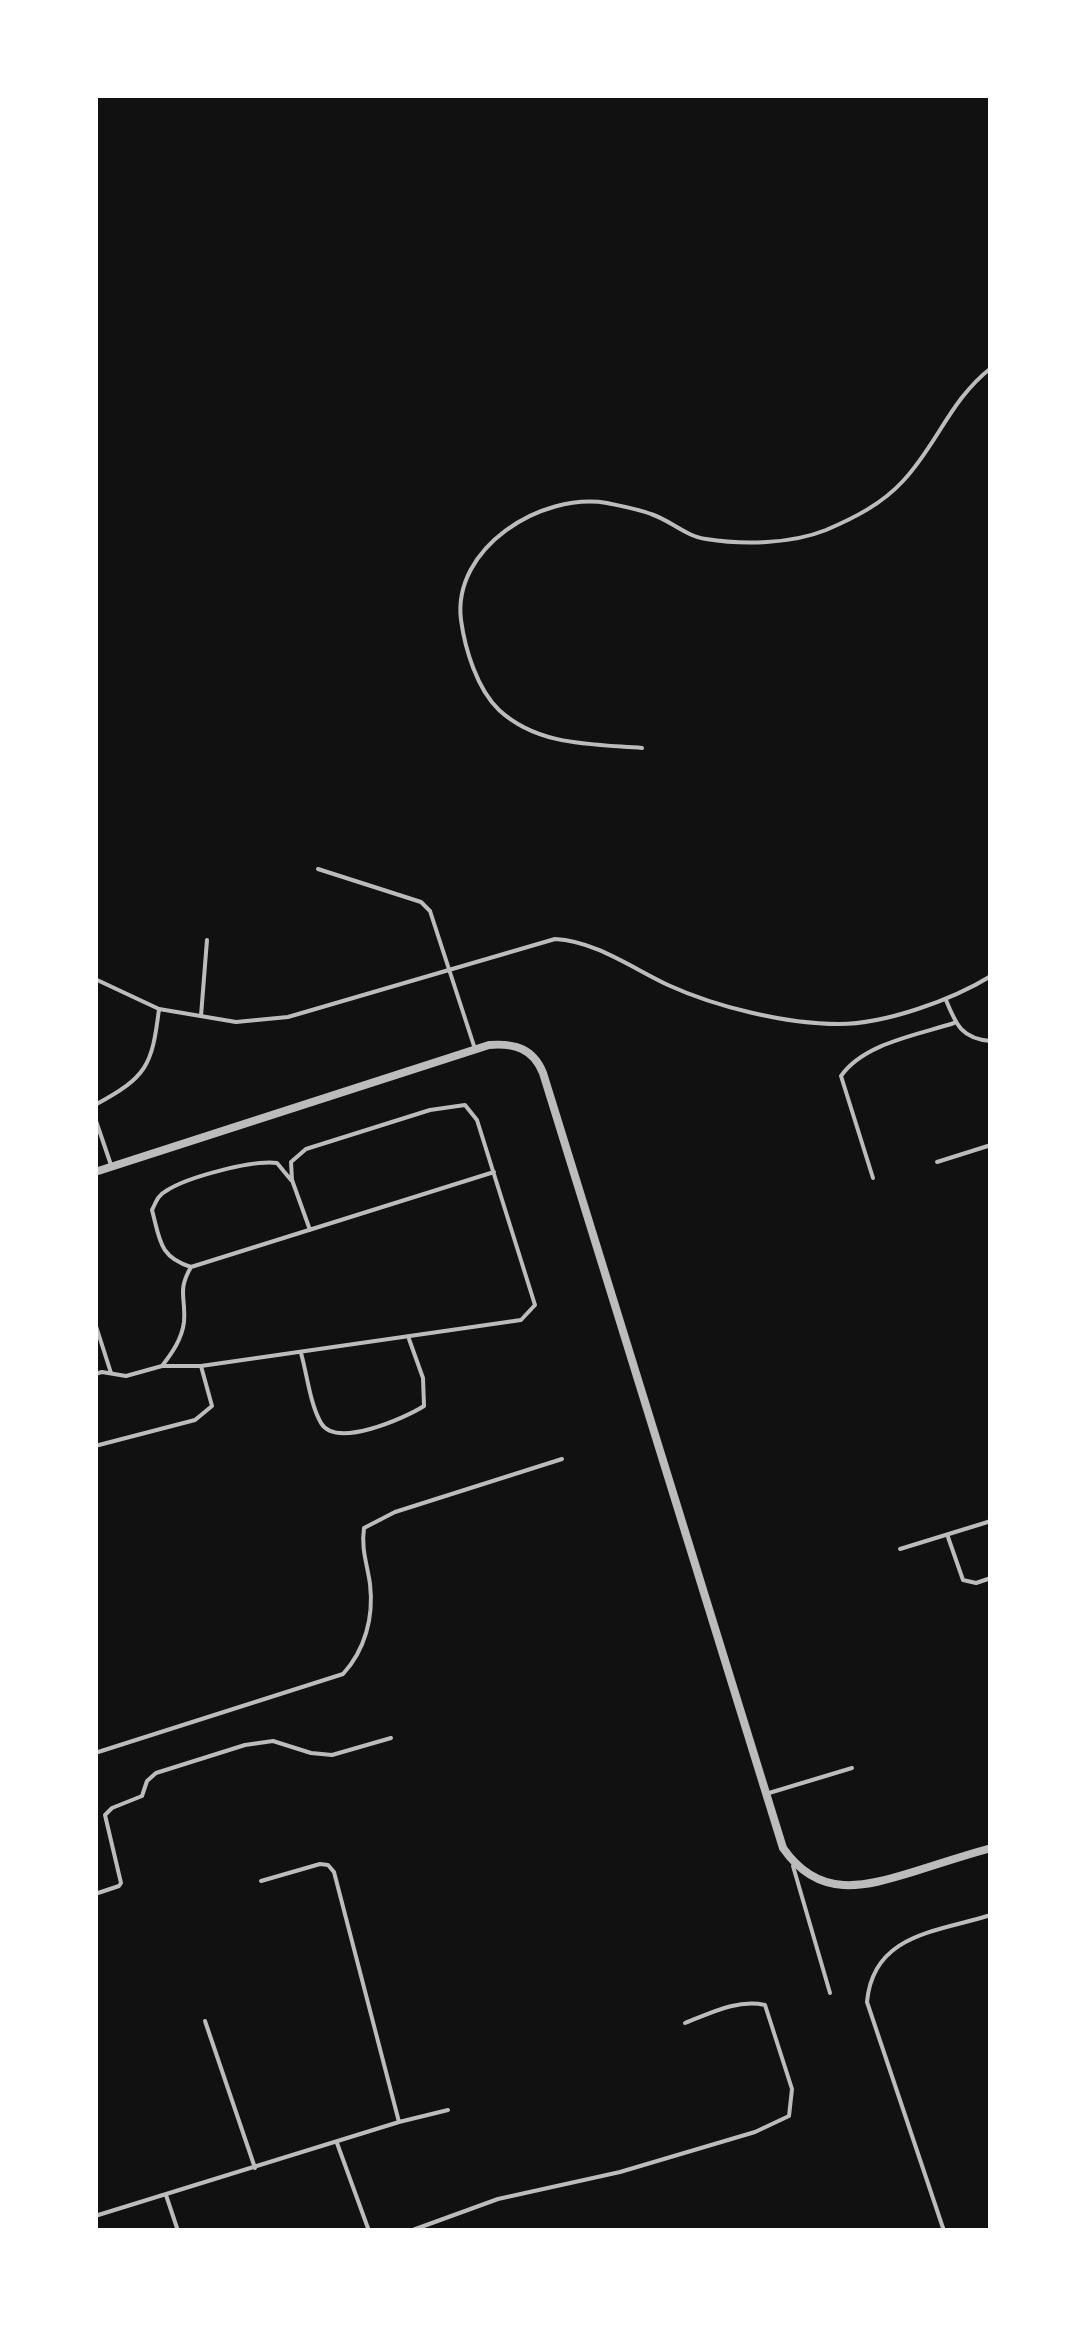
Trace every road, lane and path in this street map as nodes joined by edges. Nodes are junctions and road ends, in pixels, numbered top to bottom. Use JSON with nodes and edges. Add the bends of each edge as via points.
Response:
{"nodes":[{"id":1,"x":991,"y":368,"type":"edge"},
{"id":2,"x":642,"y":748,"type":"dead end"},
{"id":3,"x":318,"y":869,"type":"dead end"},
{"id":4,"x":206,"y":940,"type":"dead end"},
{"id":5,"x":450,"y":970,"type":"junction"},
{"id":6,"x":991,"y":976,"type":"edge"},
{"id":7,"x":95,"y":978,"type":"edge"},
{"id":8,"x":946,"y":1000,"type":"junction"},
{"id":9,"x":159,"y":1009,"type":"junction"},
{"id":10,"x":202,"y":1016,"type":"junction"},
{"id":11,"x":954,"y":1024,"type":"junction"},
{"id":12,"x":991,"y":1041,"type":"edge"},
{"id":13,"x":476,"y":1048,"type":"junction"},
{"id":14,"x":95,"y":1105,"type":"edge"},
{"id":15,"x":95,"y":1118,"type":"edge"},
{"id":16,"x":991,"y":1145,"type":"edge"},
{"id":17,"x":937,"y":1162,"type":"dead end"},
{"id":18,"x":112,"y":1166,"type":"junction"},
{"id":19,"x":95,"y":1172,"type":"edge"},
{"id":20,"x":494,"y":1172,"type":"junction"},
{"id":21,"x":872,"y":1178,"type":"dead end"},
{"id":22,"x":292,"y":1180,"type":"junction"},
{"id":23,"x":310,"y":1230,"type":"junction"},
{"id":24,"x":191,"y":1266,"type":"junction"},
{"id":25,"x":95,"y":1323,"type":"edge"},
{"id":26,"x":408,"y":1337,"type":"junction"},
{"id":27,"x":302,"y":1353,"type":"junction"},
{"id":28,"x":162,"y":1366,"type":"junction"},
{"id":29,"x":201,"y":1366,"type":"junction"},
{"id":30,"x":111,"y":1373,"type":"junction"},
{"id":31,"x":95,"y":1374,"type":"edge"},
{"id":32,"x":95,"y":1446,"type":"edge"},
{"id":33,"x":562,"y":1459,"type":"dead end"},
{"id":34,"x":991,"y":1521,"type":"edge"},
{"id":35,"x":948,"y":1535,"type":"junction"},
{"id":36,"x":900,"y":1549,"type":"dead end"},
{"id":37,"x":991,"y":1578,"type":"edge"},
{"id":38,"x":391,"y":1738,"type":"dead end"},
{"id":39,"x":95,"y":1753,"type":"edge"},
{"id":40,"x":852,"y":1768,"type":"dead end"},
{"id":41,"x":765,"y":1794,"type":"junction"},
{"id":42,"x":991,"y":1848,"type":"edge"},
{"id":43,"x":792,"y":1862,"type":"junction"},
{"id":44,"x":261,"y":1881,"type":"dead end"},
{"id":45,"x":95,"y":1894,"type":"edge"},
{"id":46,"x":991,"y":1915,"type":"edge"},
{"id":47,"x":830,"y":1994,"type":"dead end"},
{"id":48,"x":205,"y":2022,"type":"dead end"},
{"id":49,"x":685,"y":2022,"type":"dead end"},
{"id":50,"x":448,"y":2110,"type":"dead end"},
{"id":51,"x":399,"y":2122,"type":"junction"},
{"id":52,"x":338,"y":2144,"type":"junction"},
{"id":53,"x":255,"y":2168,"type":"junction"},
{"id":54,"x":166,"y":2195,"type":"junction"},
{"id":55,"x":95,"y":2216,"type":"edge"},
{"id":56,"x":178,"y":2231,"type":"edge"},
{"id":57,"x":369,"y":2231,"type":"edge"},
{"id":58,"x":410,"y":2231,"type":"edge"},
{"id":59,"x":944,"y":2231,"type":"edge"}],
"edges":[{"from":1,"to":2,"type":"lane","via":[[968,386],[902,482],[863,513],[820,532],[763,542],[702,539],[652,514],[602,502],[563,504],[494,540],[464,580],[460,608],[477,675],[493,704],[514,724],[549,739]]},
{"from":3,"to":5,"type":"lane","via":[[421,902]]},
{"from":4,"to":10,"type":"lane"},
{"from":5,"to":8,"type":"lane","via":[[556,939],[577,940],[734,1010],[840,1024]]},
{"from":5,"to":10,"type":"lane","via":[[288,1017],[236,1022]]},
{"from":5,"to":13,"type":"lane"},
{"from":6,"to":8,"type":"lane"},
{"from":7,"to":9,"type":"lane"},
{"from":8,"to":11,"type":"lane"},
{"from":9,"to":10,"type":"lane"},
{"from":9,"to":14,"type":"lane","via":[[146,1066]]},
{"from":11,"to":12,"type":"lane","via":[[976,1040]]},
{"from":11,"to":21,"type":"lane","via":[[876,1049],[850,1062],[842,1076]]},
{"from":13,"to":18,"type":"street"},
{"from":13,"to":41,"type":"street","via":[[518,1046],[543,1073]]},
{"from":15,"to":18,"type":"lane"},
{"from":16,"to":17,"type":"lane"},
{"from":18,"to":19,"type":"street"},
{"from":20,"to":22,"type":"lane","via":[[477,1120],[465,1106],[430,1110],[306,1149],[291,1162]]},
{"from":20,"to":23,"type":"lane"},
{"from":20,"to":26,"type":"lane","via":[[535,1305],[521,1320]]},
{"from":22,"to":23,"type":"lane"},
{"from":22,"to":24,"type":"lane","via":[[277,1163],[262,1161],[160,1193],[152,1210],[161,1244],[172,1260]]},
{"from":23,"to":24,"type":"lane"},
{"from":24,"to":28,"type":"lane","via":[[182,1284],[184,1322]]},
{"from":25,"to":30,"type":"lane"},
{"from":26,"to":27,"type":"lane"},
{"from":26,"to":27,"type":"lane","via":[[423,1378],[424,1406],[347,1435],[322,1425]]},
{"from":27,"to":29,"type":"lane"},
{"from":28,"to":29,"type":"lane"},
{"from":28,"to":30,"type":"lane","via":[[126,1376]]},
{"from":29,"to":32,"type":"lane","via":[[212,1406],[195,1420]]},
{"from":30,"to":31,"type":"lane"},
{"from":33,"to":39,"type":"lane","via":[[364,1528],[370,1586],[365,1642],[343,1674]]},
{"from":34,"to":35,"type":"lane"},
{"from":35,"to":36,"type":"lane"},
{"from":35,"to":37,"type":"lane","via":[[963,1580]]},
{"from":38,"to":45,"type":"lane","via":[[332,1755],[273,1742],[245,1745],[156,1773],[142,1796],[105,1816],[121,1883]]},
{"from":40,"to":41,"type":"lane"},
{"from":41,"to":43,"type":"street"},
{"from":42,"to":43,"type":"street","via":[[856,1887],[821,1881]]},
{"from":43,"to":47,"type":"lane"},
{"from":44,"to":51,"type":"lane","via":[[320,1864],[334,1872]]},
{"from":46,"to":59,"type":"lane","via":[[889,1950],[869,1982],[867,2002]]},
{"from":48,"to":53,"type":"lane"},
{"from":49,"to":58,"type":"lane","via":[[735,2004],[765,2004],[792,2089],[789,2116],[755,2132],[498,2199]]},
{"from":50,"to":51,"type":"lane"},
{"from":51,"to":52,"type":"lane"},
{"from":52,"to":53,"type":"lane"},
{"from":52,"to":57,"type":"lane"},
{"from":53,"to":54,"type":"lane"},
{"from":54,"to":55,"type":"lane"},
{"from":54,"to":56,"type":"lane"}]}
